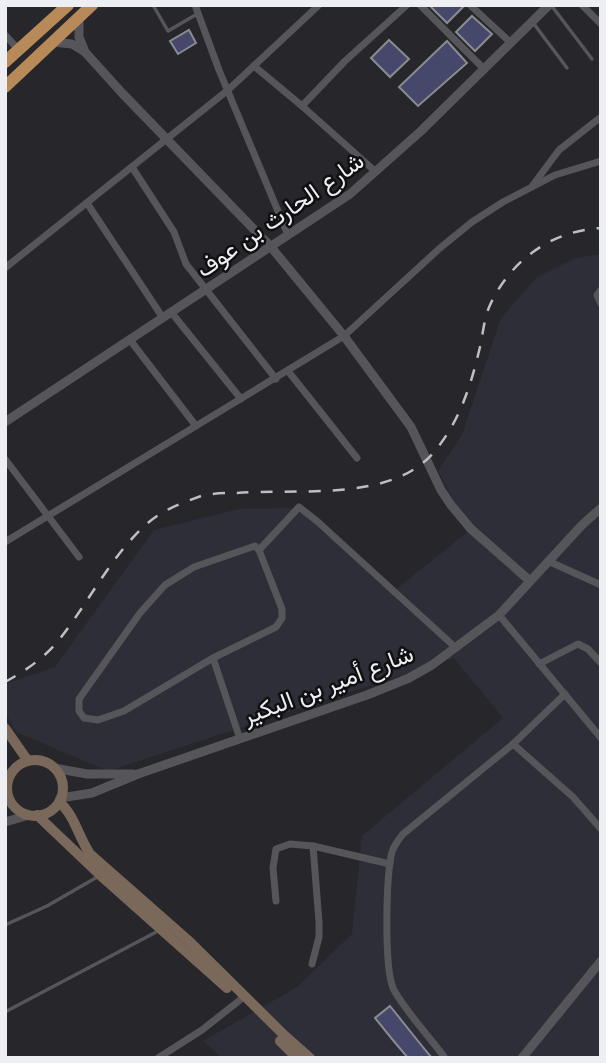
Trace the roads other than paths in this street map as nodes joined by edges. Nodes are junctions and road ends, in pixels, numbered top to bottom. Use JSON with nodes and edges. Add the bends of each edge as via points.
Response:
{"nodes":[{"id":1,"x":92,"y":5,"type":"edge"},
{"id":2,"x":153,"y":5,"type":"edge"},
{"id":3,"x":319,"y":5,"type":"edge"},
{"id":4,"x":407,"y":5,"type":"edge"},
{"id":5,"x":421,"y":5,"type":"edge"},
{"id":6,"x":470,"y":5,"type":"edge"},
{"id":7,"x":550,"y":5,"type":"edge"},
{"id":8,"x":582,"y":5,"type":"edge"},
{"id":9,"x":62,"y":7,"type":"edge"},
{"id":10,"x":197,"y":9,"type":"edge"},
{"id":11,"x":79,"y":17,"type":"junction"},
{"id":12,"x":533,"y":22,"type":"junction"},
{"id":13,"x":601,"y":24,"type":"edge"},
{"id":14,"x":5,"y":35,"type":"edge"},
{"id":15,"x":53,"y":42,"type":"junction"},
{"id":16,"x":511,"y":43,"type":"junction"},
{"id":17,"x":19,"y":50,"type":"junction"},
{"id":18,"x":85,"y":52,"type":"junction"},
{"id":19,"x":592,"y":59,"type":"dead end"},
{"id":20,"x":5,"y":62,"type":"edge"},
{"id":21,"x":33,"y":62,"type":"junction"},
{"id":22,"x":254,"y":66,"type":"junction"},
{"id":23,"x":567,"y":68,"type":"dead end"},
{"id":24,"x":484,"y":69,"type":"junction"},
{"id":25,"x":5,"y":87,"type":"edge"},
{"id":26,"x":228,"y":90,"type":"junction"},
{"id":27,"x":5,"y":99,"type":"edge"},
{"id":28,"x":302,"y":106,"type":"junction"},
{"id":29,"x":601,"y":117,"type":"edge"},
{"id":30,"x":166,"y":139,"type":"junction"},
{"id":31,"x":601,"y":161,"type":"edge"},
{"id":32,"x":132,"y":167,"type":"junction"},
{"id":33,"x":376,"y":172,"type":"junction"},
{"id":34,"x":531,"y":187,"type":"junction"},
{"id":35,"x":87,"y":203,"type":"junction"},
{"id":36,"x":288,"y":235,"type":"junction"},
{"id":37,"x":271,"y":247,"type":"junction"},
{"id":38,"x":5,"y":268,"type":"edge"},
{"id":39,"x":207,"y":290,"type":"junction"},
{"id":40,"x":601,"y":290,"type":"edge"},
{"id":41,"x":601,"y":304,"type":"edge"},
{"id":42,"x":167,"y":315,"type":"junction"},
{"id":43,"x":344,"y":336,"type":"junction"},
{"id":44,"x":130,"y":340,"type":"junction"},
{"id":45,"x":288,"y":371,"type":"junction"},
{"id":46,"x":276,"y":379,"type":"junction"},
{"id":47,"x":242,"y":400,"type":"junction"},
{"id":48,"x":6,"y":421,"type":"edge"},
{"id":49,"x":196,"y":426,"type":"junction"},
{"id":50,"x":5,"y":458,"type":"edge"},
{"id":51,"x":357,"y":458,"type":"dead end"},
{"id":52,"x":601,"y":508,"type":"edge"},
{"id":53,"x":49,"y":515,"type":"junction"},
{"id":54,"x":5,"y":542,"type":"edge"},
{"id":55,"x":259,"y":550,"type":"junction"},
{"id":56,"x":79,"y":557,"type":"dead end"},
{"id":57,"x":548,"y":561,"type":"junction"},
{"id":58,"x":530,"y":581,"type":"junction"},
{"id":59,"x":601,"y":585,"type":"edge"},
{"id":60,"x":499,"y":615,"type":"junction"},
{"id":61,"x":456,"y":648,"type":"junction"},
{"id":62,"x":213,"y":658,"type":"junction"},
{"id":63,"x":601,"y":663,"type":"edge"},
{"id":64,"x":539,"y":664,"type":"junction"},
{"id":65,"x":565,"y":694,"type":"junction"},
{"id":66,"x":5,"y":729,"type":"edge"},
{"id":67,"x":601,"y":738,"type":"edge"},
{"id":68,"x":240,"y":739,"type":"junction"},
{"id":69,"x":513,"y":744,"type":"junction"},
{"id":70,"x":5,"y":761,"type":"edge"},
{"id":71,"x":28,"y":761,"type":"junction"},
{"id":72,"x":54,"y":768,"type":"junction"},
{"id":73,"x":138,"y":774,"type":"junction"},
{"id":74,"x":7,"y":785,"type":"edge"},
{"id":75,"x":60,"y":800,"type":"junction"},
{"id":76,"x":33,"y":815,"type":"junction"},
{"id":77,"x":5,"y":822,"type":"edge"},
{"id":78,"x":601,"y":830,"type":"edge"},
{"id":79,"x":313,"y":846,"type":"junction"},
{"id":80,"x":390,"y":864,"type":"junction"},
{"id":81,"x":100,"y":875,"type":"junction"},
{"id":82,"x":276,"y":901,"type":"dead end"},
{"id":83,"x":5,"y":925,"type":"edge"},
{"id":84,"x":162,"y":929,"type":"junction"},
{"id":85,"x":601,"y":961,"type":"edge"},
{"id":86,"x":312,"y":964,"type":"dead end"},
{"id":87,"x":240,"y":1000,"type":"junction"},
{"id":88,"x":5,"y":1012,"type":"edge"},
{"id":89,"x":158,"y":1058,"type":"edge"},
{"id":90,"x":298,"y":1058,"type":"edge"},
{"id":91,"x":310,"y":1058,"type":"edge"},
{"id":92,"x":445,"y":1058,"type":"edge"},
{"id":93,"x":522,"y":1058,"type":"edge"}],
"edges":[{"from":1,"to":11,"type":"highway"},
{"from":2,"to":10,"type":"lane","via":[[168,31]]},
{"from":3,"to":22,"type":"street"},
{"from":4,"to":28,"type":"street"},
{"from":5,"to":24,"type":"street"},
{"from":6,"to":16,"type":"street"},
{"from":7,"to":12,"type":"street","name":"شارع الحارث بن عوف"},
{"from":7,"to":19,"type":"lane"},
{"from":8,"to":13,"type":"street"},
{"from":9,"to":17,"type":"highway"},
{"from":10,"to":26,"type":"street"},
{"from":11,"to":15,"type":"highway"},
{"from":11,"to":18,"type":"street"},
{"from":12,"to":16,"type":"street","name":"شارع الحارث بن عوف"},
{"from":12,"to":23,"type":"lane"},
{"from":14,"to":17,"type":"street"},
{"from":15,"to":18,"type":"street","via":[[72,44]]},
{"from":15,"to":21,"type":"highway"},
{"from":16,"to":24,"type":"street","name":"شارع الحارث بن عوف"},
{"from":17,"to":20,"type":"highway"},
{"from":18,"to":30,"type":"street"},
{"from":21,"to":25,"type":"highway"},
{"from":21,"to":27,"type":"highway"},
{"from":22,"to":26,"type":"street"},
{"from":22,"to":28,"type":"street"},
{"from":24,"to":33,"type":"street","name":"شارع الحارث بن عوف"},
{"from":26,"to":30,"type":"street"},
{"from":26,"to":36,"type":"street"},
{"from":28,"to":33,"type":"street"},
{"from":29,"to":34,"type":"street","via":[[559,150]]},
{"from":30,"to":32,"type":"street"},
{"from":30,"to":37,"type":"street"},
{"from":31,"to":34,"type":"street"},
{"from":32,"to":35,"type":"street"},
{"from":32,"to":39,"type":"street","via":[[174,232],[186,264]]},
{"from":33,"to":36,"type":"street","name":"شارع الحارث بن عوف"},
{"from":34,"to":43,"type":"street","via":[[472,222]]},
{"from":35,"to":38,"type":"street"},
{"from":35,"to":42,"type":"street"},
{"from":36,"to":37,"type":"street","name":"شارع الحارث بن عوف"},
{"from":37,"to":39,"type":"street","name":"شارع الحارث بن عوف"},
{"from":37,"to":43,"type":"street"},
{"from":39,"to":42,"type":"street","name":"شارع الحارث بن عوف"},
{"from":39,"to":46,"type":"street"},
{"from":40,"to":41,"type":"street","via":[[597,295]]},
{"from":42,"to":44,"type":"street","name":"شارع الحارث بن عوف"},
{"from":42,"to":47,"type":"street"},
{"from":43,"to":45,"type":"street"},
{"from":43,"to":58,"type":"street","via":[[411,427],[450,505]]},
{"from":44,"to":48,"type":"street","name":"شارع الحارث بن عوف"},
{"from":44,"to":49,"type":"street"},
{"from":45,"to":46,"type":"street"},
{"from":45,"to":51,"type":"street"},
{"from":46,"to":47,"type":"street"},
{"from":47,"to":49,"type":"street"},
{"from":49,"to":53,"type":"street"},
{"from":50,"to":53,"type":"street"},
{"from":52,"to":57,"type":"street","name":"شارع أمير بن البكير"},
{"from":53,"to":54,"type":"street"},
{"from":53,"to":56,"type":"street"},
{"from":55,"to":61,"type":"street","via":[[299,507]]},
{"from":55,"to":62,"type":"street","via":[[282,618],[276,626]]},
{"from":55,"to":62,"type":"street","via":[[255,546],[194,567],[165,585],[84,691],[79,711],[91,720],[108,718]]},
{"from":57,"to":58,"type":"street","name":"شارع أمير بن البكير"},
{"from":57,"to":59,"type":"street"},
{"from":58,"to":60,"type":"street","name":"شارع أمير بن البكير"},
{"from":60,"to":61,"type":"street","name":"شارع أمير بن البكير"},
{"from":60,"to":64,"type":"street"},
{"from":61,"to":68,"type":"street","name":"شارع أمير بن البكير","via":[[409,678]]},
{"from":62,"to":68,"type":"street"},
{"from":63,"to":64,"type":"street","via":[[578,644]]},
{"from":64,"to":65,"type":"street"},
{"from":65,"to":67,"type":"street"},
{"from":65,"to":69,"type":"street"},
{"from":66,"to":71,"type":"main road"},
{"from":68,"to":73,"type":"street","name":"شارع أمير بن البكير"},
{"from":69,"to":78,"type":"street","via":[[573,797]]},
{"from":69,"to":80,"type":"street","via":[[403,834],[393,848]]},
{"from":70,"to":74,"type":"main road"},
{"from":71,"to":72,"type":"main road"},
{"from":71,"to":74,"type":"main road","via":[[20,764]]},
{"from":72,"to":73,"type":"street","name":"شارع أمير بن البكير","via":[[87,774]]},
{"from":72,"to":75,"type":"main road","via":[[62,785]]},
{"from":73,"to":75,"type":"street","name":"شارع أمير بن البكير"},
{"from":74,"to":76,"type":"main road","via":[[13,805]]},
{"from":75,"to":76,"type":"main road","via":[[46,813]]},
{"from":75,"to":91,"type":"main road","via":[[90,854]]},
{"from":76,"to":77,"type":"street"},
{"from":76,"to":81,"type":"main road"},
{"from":79,"to":80,"type":"street"},
{"from":79,"to":82,"type":"street","via":[[290,844],[276,849],[272,868]]},
{"from":79,"to":86,"type":"street","via":[[319,937]]},
{"from":80,"to":92,"type":"street","via":[[387,928],[392,982]]},
{"from":81,"to":83,"type":"lane"},
{"from":81,"to":84,"type":"main road"},
{"from":84,"to":87,"type":"main road"},
{"from":84,"to":88,"type":"lane"},
{"from":85,"to":93,"type":"street"},
{"from":87,"to":89,"type":"street"},
{"from":87,"to":90,"type":"main road"}]}
